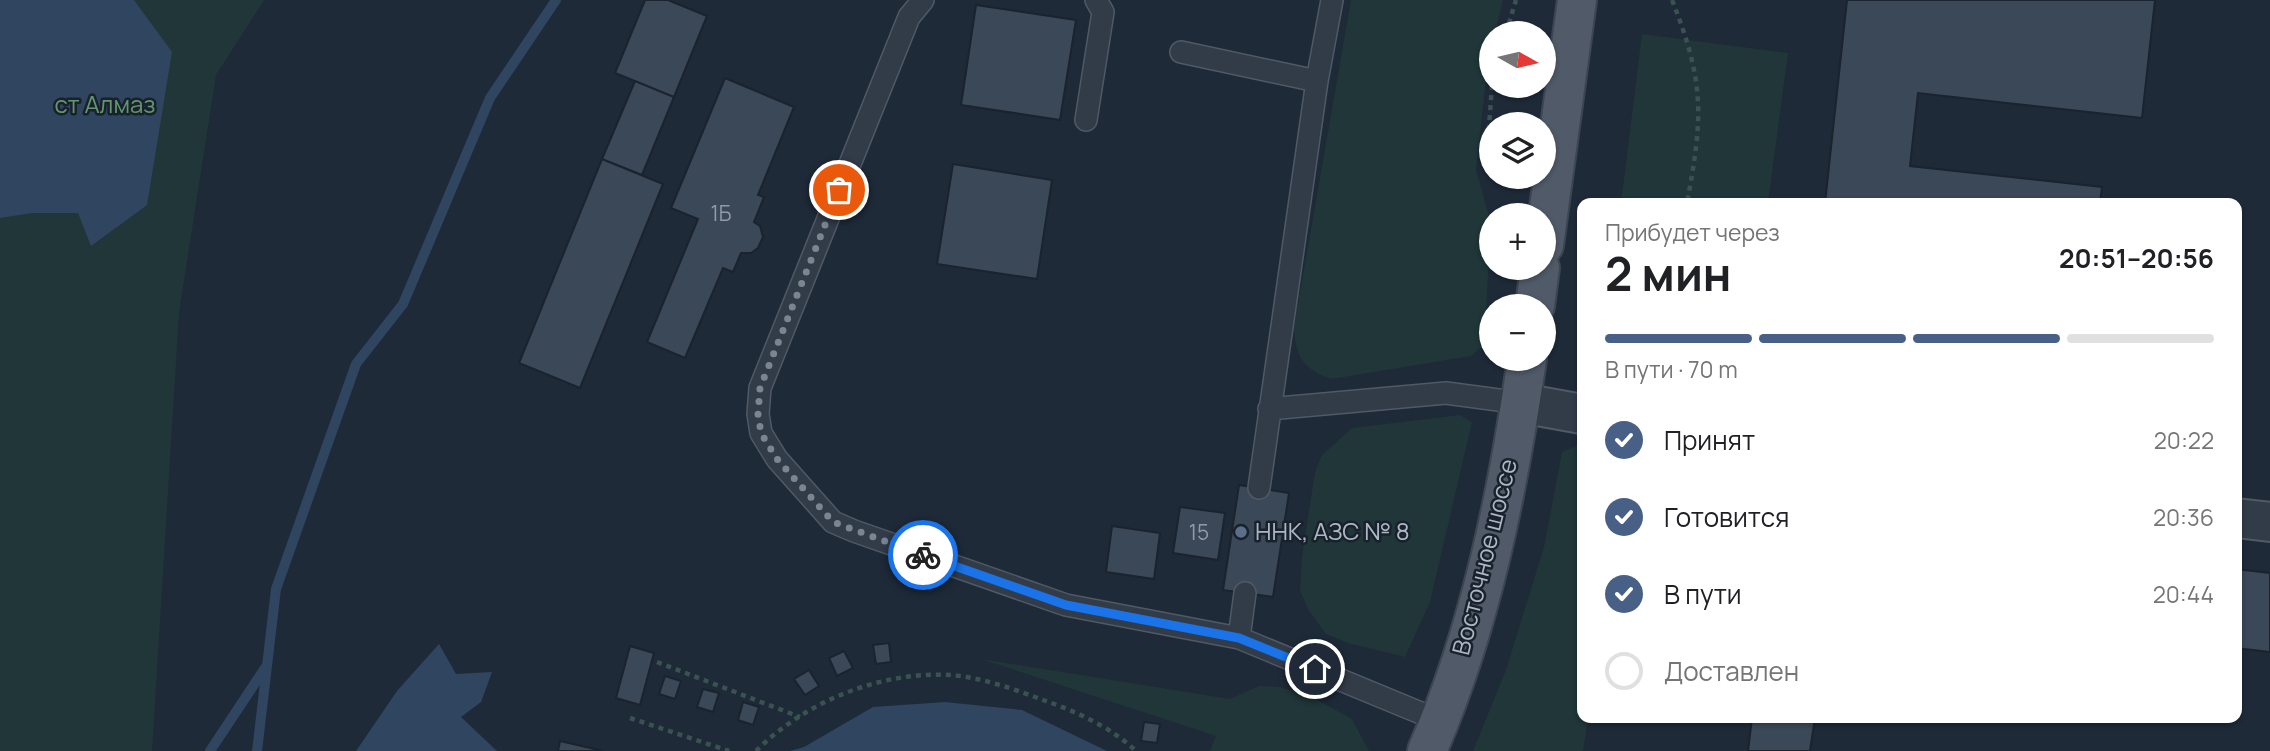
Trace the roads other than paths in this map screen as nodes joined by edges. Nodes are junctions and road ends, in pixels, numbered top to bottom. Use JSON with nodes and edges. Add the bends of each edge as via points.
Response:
{"nodes":[{"id":1,"x":923,"y":0,"type":"edge"},
{"id":2,"x":1096,"y":0,"type":"edge"},
{"id":3,"x":1332,"y":0,"type":"edge"},
{"id":4,"x":1577,"y":0,"type":"edge"},
{"id":5,"x":1181,"y":52,"type":"dead end"},
{"id":6,"x":1317,"y":81,"type":"junction"},
{"id":7,"x":1086,"y":120,"type":"dead end"},
{"id":8,"x":1550,"y":203,"type":"edge"},
{"id":9,"x":1525,"y":371,"type":"edge"},
{"id":10,"x":1521,"y":404,"type":"junction"},
{"id":11,"x":1269,"y":409,"type":"junction"},
{"id":12,"x":1577,"y":413,"type":"edge"},
{"id":13,"x":1259,"y":488,"type":"dead end"},
{"id":14,"x":2242,"y":519,"type":"edge"},
{"id":15,"x":2270,"y":522,"type":"edge"},
{"id":16,"x":1245,"y":593,"type":"dead end"},
{"id":17,"x":1239,"y":638,"type":"junction"},
{"id":18,"x":1433,"y":736,"type":"edge"}],
"edges":[{"from":1,"to":17,"type":"lane","via":[[909,17],[760,388],[761,433],[777,459],[833,522],[843,527],[1066,605]]},
{"from":2,"to":7,"type":"lane","via":[[1103,12]]},
{"from":3,"to":6,"type":"lane"},
{"from":4,"to":8,"type":"main road"},
{"from":5,"to":6,"type":"lane"},
{"from":6,"to":11,"type":"lane"},
{"from":9,"to":10,"type":"main road","name":"Восточное шоссе"},
{"from":10,"to":11,"type":"lane","via":[[1446,393]]},
{"from":10,"to":12,"type":"street"},
{"from":10,"to":18,"type":"main road","name":"Восточное шоссе","via":[[1478,605]]},
{"from":11,"to":13,"type":"lane"},
{"from":14,"to":15,"type":"street"},
{"from":16,"to":17,"type":"lane"},
{"from":17,"to":18,"type":"lane"}]}
